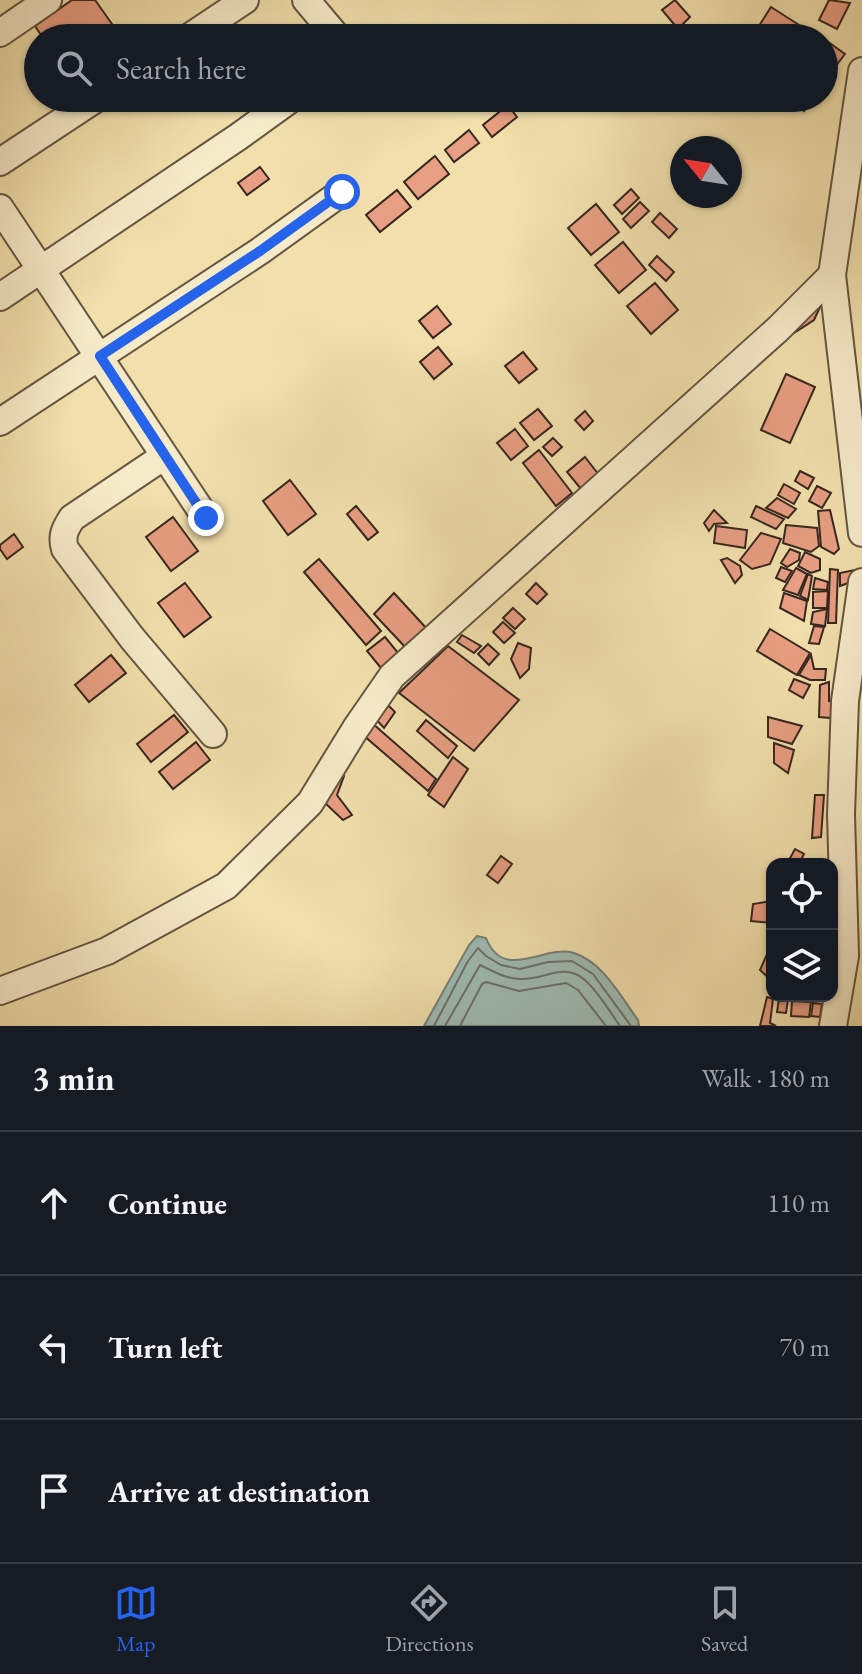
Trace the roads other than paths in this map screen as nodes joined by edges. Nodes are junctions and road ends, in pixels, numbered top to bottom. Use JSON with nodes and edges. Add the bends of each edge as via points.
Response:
{"nodes":[{"id":1,"x":48,"y":0,"type":"edge"},
{"id":2,"x":245,"y":0,"type":"edge"},
{"id":3,"x":306,"y":0,"type":"edge"},
{"id":4,"x":209,"y":24,"type":"edge"},
{"id":5,"x":326,"y":24,"type":"edge"},
{"id":6,"x":0,"y":33,"type":"edge"},
{"id":7,"x":862,"y":71,"type":"edge"},
{"id":8,"x":76,"y":112,"type":"edge"},
{"id":9,"x":273,"y":112,"type":"edge"},
{"id":10,"x":0,"y":162,"type":"edge"},
{"id":11,"x":342,"y":192,"type":"dead end"},
{"id":12,"x":0,"y":208,"type":"edge"},
{"id":13,"x":851,"y":221,"type":"edge"},
{"id":14,"x":40,"y":268,"type":"junction"},
{"id":15,"x":832,"y":275,"type":"junction"},
{"id":16,"x":0,"y":297,"type":"edge"},
{"id":17,"x":100,"y":356,"type":"junction"},
{"id":18,"x":0,"y":422,"type":"edge"},
{"id":19,"x":163,"y":457,"type":"junction"},
{"id":20,"x":206,"y":518,"type":"dead end"},
{"id":21,"x":862,"y":533,"type":"edge"},
{"id":22,"x":862,"y":582,"type":"edge"},
{"id":23,"x":853,"y":700,"type":"edge"},
{"id":24,"x":213,"y":734,"type":"dead end"},
{"id":25,"x":0,"y":991,"type":"edge"},
{"id":26,"x":833,"y":1026,"type":"edge"}],
"edges":[{"from":1,"to":6,"type":"street"},
{"from":2,"to":4,"type":"street"},
{"from":3,"to":5,"type":"street"},
{"from":7,"to":13,"type":"street"},
{"from":8,"to":10,"type":"street"},
{"from":9,"to":14,"type":"street"},
{"from":11,"to":17,"type":"street"},
{"from":12,"to":14,"type":"street"},
{"from":13,"to":15,"type":"street"},
{"from":14,"to":16,"type":"street"},
{"from":14,"to":17,"type":"street"},
{"from":15,"to":21,"type":"street"},
{"from":15,"to":25,"type":"street","via":[[392,676],[310,803],[226,886],[107,951]]},
{"from":17,"to":18,"type":"street"},
{"from":17,"to":19,"type":"street"},
{"from":19,"to":20,"type":"street"},
{"from":19,"to":24,"type":"street","via":[[72,518],[63,540],[132,638]]},
{"from":22,"to":23,"type":"street"},
{"from":23,"to":26,"type":"street","via":[[841,814],[845,956]]}]}
